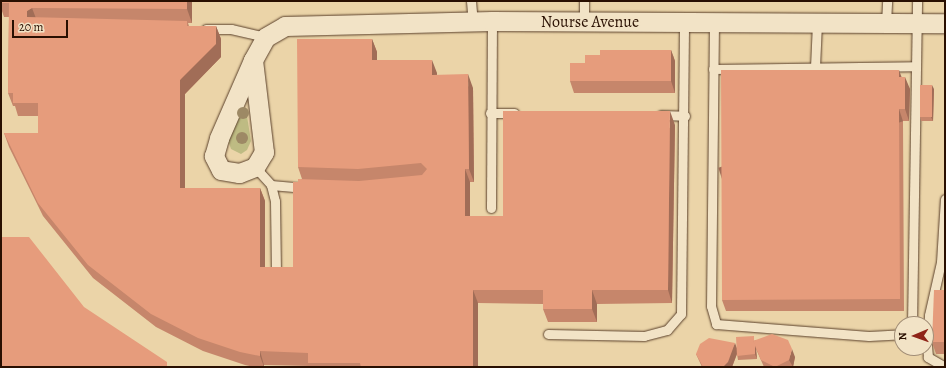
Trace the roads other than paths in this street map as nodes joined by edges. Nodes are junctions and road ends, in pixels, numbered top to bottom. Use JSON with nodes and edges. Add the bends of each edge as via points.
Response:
{"nodes":[{"id":1,"x":471,"y":1,"type":"edge"},
{"id":2,"x":584,"y":1,"type":"edge"},
{"id":3,"x":887,"y":1,"type":"edge"},
{"id":4,"x":917,"y":1,"type":"edge"},
{"id":5,"x":492,"y":21,"type":"junction"},
{"id":6,"x":473,"y":22,"type":"junction"},
{"id":7,"x":584,"y":22,"type":"junction"},
{"id":8,"x":684,"y":22,"type":"junction"},
{"id":9,"x":714,"y":22,"type":"junction"},
{"id":10,"x":817,"y":23,"type":"junction"},
{"id":11,"x":886,"y":23,"type":"junction"},
{"id":12,"x":917,"y":23,"type":"junction"},
{"id":13,"x":945,"y":23,"type":"edge"},
{"id":14,"x":192,"y":29,"type":"edge"},
{"id":15,"x":266,"y":37,"type":"junction"},
{"id":16,"x":252,"y":60,"type":"junction"},
{"id":17,"x":916,"y":66,"type":"junction"},
{"id":18,"x":815,"y":67,"type":"junction"},
{"id":19,"x":713,"y":69,"type":"junction"},
{"id":20,"x":490,"y":113,"type":"junction"},
{"id":21,"x":522,"y":113,"type":"edge"},
{"id":22,"x":646,"y":115,"type":"edge"},
{"id":23,"x":685,"y":116,"type":"junction"},
{"id":24,"x":255,"y":167,"type":"junction"},
{"id":25,"x":271,"y":185,"type":"junction"},
{"id":26,"x":313,"y":188,"type":"edge"},
{"id":27,"x":945,"y":199,"type":"edge"},
{"id":28,"x":491,"y":208,"type":"dead end"},
{"id":29,"x":276,"y":271,"type":"edge"},
{"id":30,"x":912,"y":316,"type":"edge"},
{"id":31,"x":548,"y":334,"type":"dead end"},
{"id":32,"x":894,"y":334,"type":"edge"},
{"id":33,"x":945,"y":367,"type":"edge"}],
"edges":[{"from":1,"to":6,"type":"lane"},
{"from":2,"to":7,"type":"lane"},
{"from":3,"to":11,"type":"lane"},
{"from":4,"to":12,"type":"lane"},
{"from":5,"to":6,"type":"street","name":"Nourse Avenue"},
{"from":5,"to":7,"type":"street","name":"Nourse Avenue"},
{"from":5,"to":20,"type":"lane"},
{"from":6,"to":15,"type":"street","name":"Nourse Avenue","via":[[285,26]]},
{"from":7,"to":8,"type":"street","name":"Nourse Avenue"},
{"from":8,"to":9,"type":"street","name":"Nourse Avenue"},
{"from":8,"to":23,"type":"lane"},
{"from":9,"to":10,"type":"street","name":"Nourse Avenue"},
{"from":9,"to":19,"type":"lane"},
{"from":10,"to":11,"type":"street","name":"Nourse Avenue"},
{"from":10,"to":18,"type":"lane"},
{"from":11,"to":12,"type":"street","name":"Nourse Avenue"},
{"from":12,"to":13,"type":"street","name":"Nourse Avenue"},
{"from":12,"to":17,"type":"lane"},
{"from":14,"to":15,"type":"lane","via":[[231,29]]},
{"from":15,"to":16,"type":"street","name":"Nourse Avenue"},
{"from":16,"to":24,"type":"street","via":[[264,152]]},
{"from":16,"to":24,"type":"street","name":"Nourse Avenue","via":[[214,156],[221,170],[239,173]]},
{"from":17,"to":18,"type":"lane"},
{"from":17,"to":30,"type":"lane"},
{"from":18,"to":19,"type":"lane"},
{"from":19,"to":32,"type":"lane","via":[[711,306],[716,324],[869,336]]},
{"from":20,"to":21,"type":"lane"},
{"from":20,"to":28,"type":"lane"},
{"from":22,"to":23,"type":"lane"},
{"from":23,"to":31,"type":"lane","via":[[681,314],[666,330],[644,336]]},
{"from":24,"to":25,"type":"lane"},
{"from":25,"to":26,"type":"lane"},
{"from":25,"to":29,"type":"lane","via":[[275,201]]},
{"from":27,"to":33,"type":"lane","via":[[941,262],[929,315],[927,345],[928,357]]}]}
